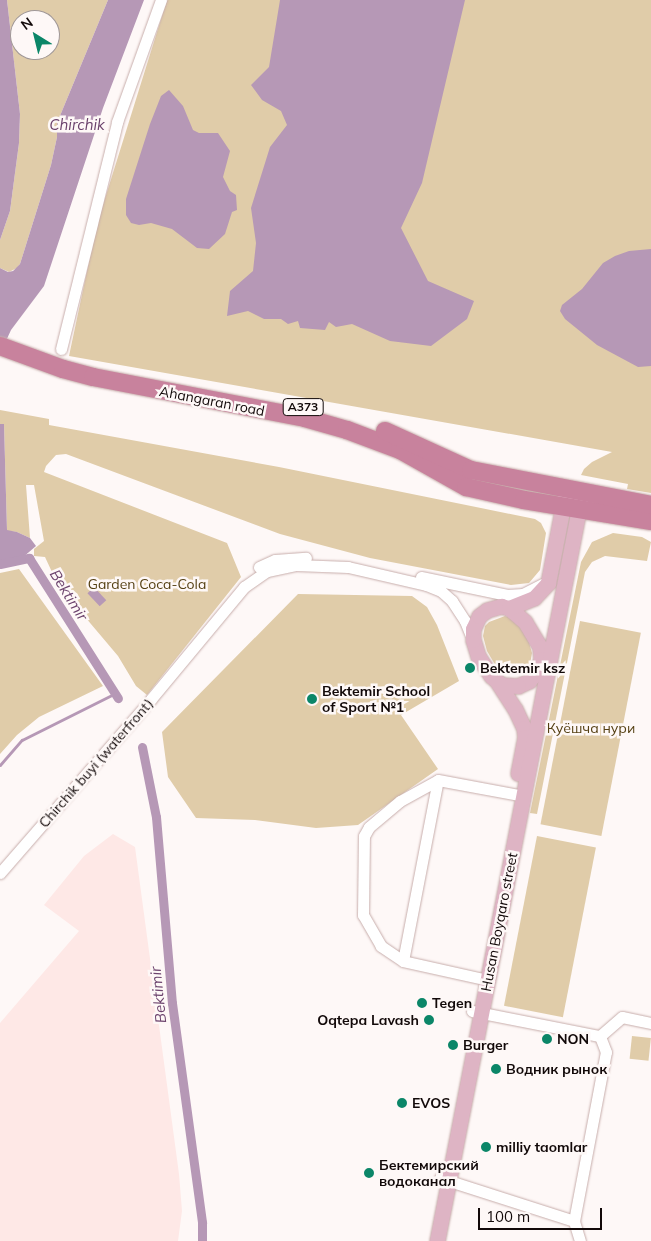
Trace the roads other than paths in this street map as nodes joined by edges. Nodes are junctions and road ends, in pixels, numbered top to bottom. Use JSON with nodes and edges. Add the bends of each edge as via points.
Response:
{"nodes":[{"id":1,"x":161,"y":0,"type":"edge"},
{"id":2,"x":7,"y":343,"type":"edge"},
{"id":3,"x":61,"y":349,"type":"dead end"},
{"id":4,"x":573,"y":500,"type":"junction"},
{"id":5,"x":651,"y":505,"type":"edge"},
{"id":6,"x":651,"y":521,"type":"edge"},
{"id":7,"x":550,"y":577,"type":"junction"},
{"id":8,"x":487,"y":592,"type":"junction"},
{"id":9,"x":509,"y":608,"type":"junction"},
{"id":10,"x":559,"y":613,"type":"junction"},
{"id":11,"x":473,"y":640,"type":"junction"},
{"id":12,"x":191,"y":651,"type":"junction"},
{"id":13,"x":541,"y":659,"type":"junction"},
{"id":14,"x":496,"y":680,"type":"junction"},
{"id":15,"x":545,"y":692,"type":"junction"},
{"id":16,"x":438,"y":780,"type":"junction"},
{"id":17,"x":519,"y":795,"type":"junction"},
{"id":18,"x":0,"y":873,"type":"edge"},
{"id":19,"x":403,"y":961,"type":"junction"},
{"id":20,"x":483,"y":979,"type":"junction"},
{"id":21,"x":477,"y":1011,"type":"junction"},
{"id":22,"x":651,"y":1023,"type":"edge"},
{"id":23,"x":600,"y":1036,"type":"junction"},
{"id":24,"x":444,"y":1180,"type":"junction"},
{"id":25,"x":574,"y":1221,"type":"junction"},
{"id":26,"x":427,"y":1241,"type":"edge"},
{"id":27,"x":437,"y":1241,"type":"edge"},
{"id":28,"x":580,"y":1241,"type":"edge"}],
"edges":[{"from":1,"to":3,"type":"street","via":[[118,122]]},
{"from":2,"to":4,"type":"highway","name":"Ahangaran road","number":"A373","via":[[63,369],[121,384],[306,418],[347,430],[400,450],[466,487]]},
{"from":4,"to":5,"type":"highway","name":"Ahangaran road","number":"A373"},
{"from":4,"to":6,"type":"highway","name":"Ahangaran road","number":"A373"},
{"from":4,"to":7,"type":"main road"},
{"from":4,"to":10,"type":"main road"},
{"from":7,"to":8,"type":"street","name":"Chirchik buyi (waterfront)","via":[[523,594]]},
{"from":7,"to":9,"type":"main road","via":[[545,589],[534,598]]},
{"from":8,"to":9,"type":"street","name":"Chirchik buyi (waterfront)"},
{"from":8,"to":12,"type":"street","name":"Chirchik buyi (waterfront)","via":[[372,565],[332,559],[275,560],[247,576]]},
{"from":9,"to":11,"type":"main road","via":[[497,607],[482,613],[474,626]]},
{"from":9,"to":13,"type":"main road","via":[[534,633]]},
{"from":10,"to":13,"type":"main road"},
{"from":10,"to":15,"type":"main road","name":"Husan Boyqaro street"},
{"from":11,"to":12,"type":"street","name":"Chirchik buyi (waterfront)","via":[[458,609],[436,588],[348,567],[296,565],[267,571],[251,580]]},
{"from":11,"to":14,"type":"main road","via":[[482,663]]},
{"from":12,"to":18,"type":"street","name":"Chirchik buyi (waterfront)"},
{"from":13,"to":14,"type":"main road","via":[[534,675],[522,685],[506,686]]},
{"from":13,"to":15,"type":"main road","name":"Husan Boyqaro street"},
{"from":14,"to":17,"type":"main road","via":[[524,728]]},
{"from":15,"to":17,"type":"main road","name":"Husan Boyqaro street"},
{"from":16,"to":17,"type":"street"},
{"from":16,"to":19,"type":"street"},
{"from":16,"to":19,"type":"street","via":[[400,801],[369,826],[364,836],[363,915],[381,946]]},
{"from":17,"to":20,"type":"main road","name":"Husan Boyqaro street"},
{"from":19,"to":20,"type":"street"},
{"from":20,"to":21,"type":"main road","name":"Husan Boyqaro street"},
{"from":21,"to":23,"type":"street"},
{"from":21,"to":24,"type":"main road","name":"Husan Boyqaro street"},
{"from":22,"to":23,"type":"street","via":[[622,1018]]},
{"from":23,"to":25,"type":"street","via":[[606,1052]]},
{"from":24,"to":25,"type":"street"},
{"from":24,"to":26,"type":"main road","name":"Husan Boyqaro street"},
{"from":24,"to":27,"type":"main road","name":"Husan Boyqaro street"},
{"from":25,"to":28,"type":"street"}]}
